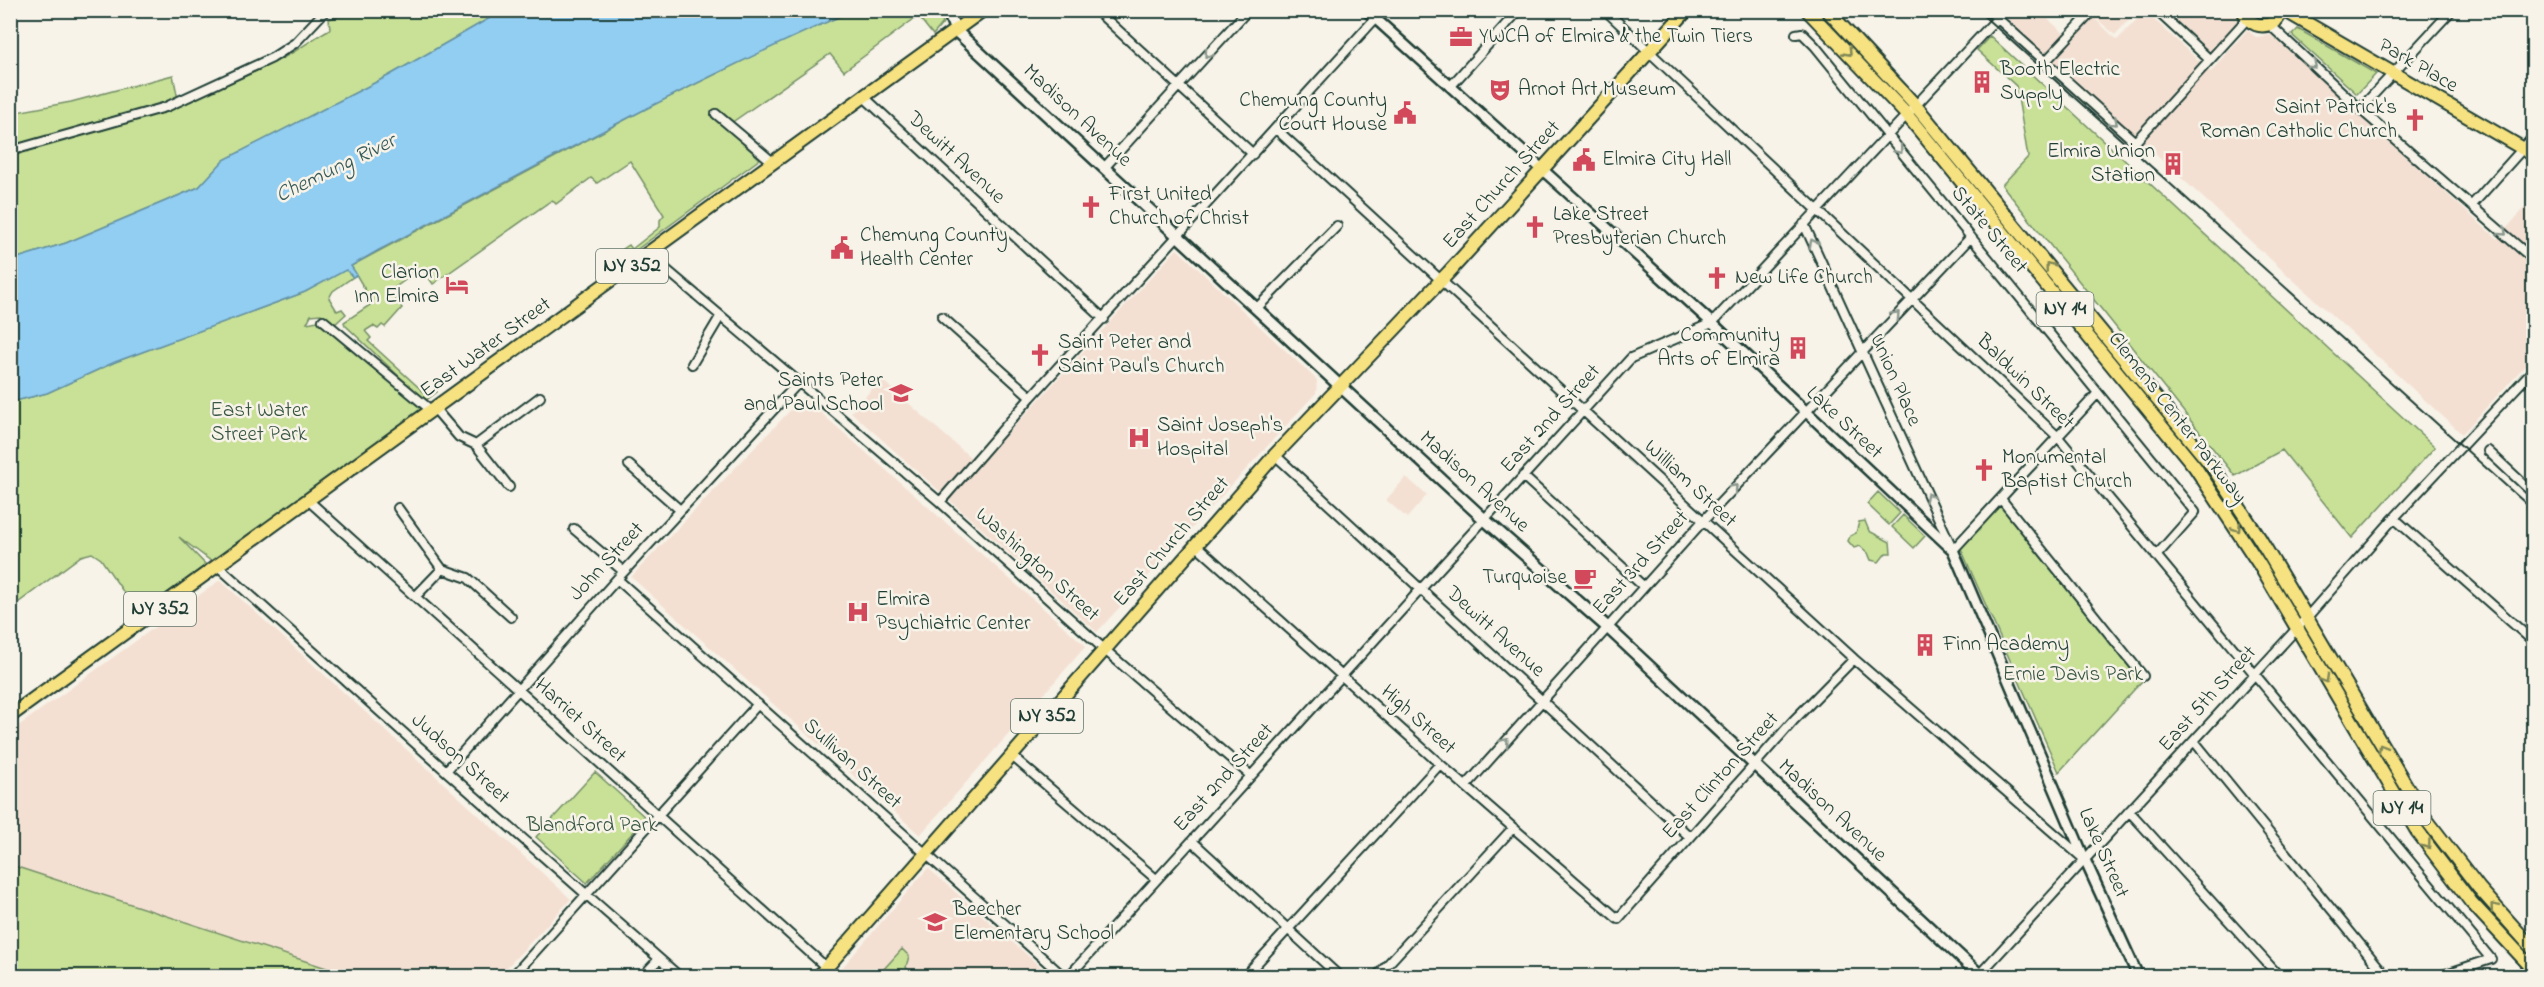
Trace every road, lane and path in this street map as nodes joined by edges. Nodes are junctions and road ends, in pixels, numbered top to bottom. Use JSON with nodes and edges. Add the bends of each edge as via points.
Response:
{"nodes":[{"id":1,"x":326,"y":10,"type":"edge"},
{"id":2,"x":948,"y":10,"type":"edge"},
{"id":3,"x":983,"y":10,"type":"edge"},
{"id":4,"x":1096,"y":10,"type":"edge"},
{"id":5,"x":1248,"y":10,"type":"edge"},
{"id":6,"x":1366,"y":10,"type":"edge"},
{"id":7,"x":1383,"y":10,"type":"edge"},
{"id":8,"x":1519,"y":10,"type":"edge"},
{"id":9,"x":1605,"y":10,"type":"edge"},
{"id":10,"x":1687,"y":10,"type":"edge"},
{"id":11,"x":1807,"y":10,"type":"edge"},
{"id":12,"x":1827,"y":10,"type":"edge"},
{"id":13,"x":1988,"y":10,"type":"edge"},
{"id":14,"x":2005,"y":10,"type":"edge"},
{"id":15,"x":2156,"y":10,"type":"edge"},
{"id":16,"x":2283,"y":10,"type":"edge"},
{"id":17,"x":2452,"y":10,"type":"edge"},
{"id":18,"x":2245,"y":15,"type":"edge"},
{"id":19,"x":2088,"y":16,"type":"dead end"},
{"id":20,"x":1376,"y":19,"type":"junction"},
{"id":21,"x":1997,"y":19,"type":"junction"},
{"id":22,"x":2270,"y":25,"type":"junction"},
{"id":23,"x":955,"y":30,"type":"junction"},
{"id":24,"x":1796,"y":34,"type":"dead end"},
{"id":25,"x":1649,"y":52,"type":"junction"},
{"id":26,"x":2211,"y":60,"type":"junction"},
{"id":27,"x":2045,"y":62,"type":"junction"},
{"id":28,"x":2392,"y":74,"type":"junction"},
{"id":29,"x":1179,"y":86,"type":"junction"},
{"id":30,"x":1450,"y":87,"type":"junction"},
{"id":31,"x":864,"y":97,"type":"junction"},
{"id":32,"x":2360,"y":109,"type":"junction"},
{"id":33,"x":1911,"y":110,"type":"junction"},
{"id":34,"x":716,"y":114,"type":"dead end"},
{"id":35,"x":1276,"y":129,"type":"junction"},
{"id":36,"x":1887,"y":136,"type":"junction"},
{"id":37,"x":2534,"y":136,"type":"edge"},
{"id":38,"x":10,"y":151,"type":"edge"},
{"id":39,"x":2528,"y":151,"type":"edge"},
{"id":40,"x":1253,"y":154,"type":"junction"},
{"id":41,"x":774,"y":163,"type":"junction"},
{"id":42,"x":1104,"y":168,"type":"junction"},
{"id":43,"x":1542,"y":171,"type":"junction"},
{"id":44,"x":2472,"y":205,"type":"junction"},
{"id":45,"x":1816,"y":211,"type":"junction"},
{"id":46,"x":1804,"y":225,"type":"junction"},
{"id":47,"x":1336,"y":226,"type":"dead end"},
{"id":48,"x":1178,"y":237,"type":"junction"},
{"id":49,"x":1971,"y":237,"type":"junction"},
{"id":50,"x":648,"y":254,"type":"junction"},
{"id":51,"x":2534,"y":260,"type":"edge"},
{"id":52,"x":1441,"y":281,"type":"junction"},
{"id":53,"x":1911,"y":299,"type":"junction"},
{"id":54,"x":1256,"y":309,"type":"junction"},
{"id":55,"x":720,"y":317,"type":"junction"},
{"id":56,"x":942,"y":317,"type":"dead end"},
{"id":57,"x":1104,"y":319,"type":"junction"},
{"id":58,"x":323,"y":320,"type":"dead end"},
{"id":59,"x":1712,"y":323,"type":"junction"},
{"id":60,"x":1862,"y":352,"type":"junction"},
{"id":61,"x":692,"y":364,"type":"dead end"},
{"id":62,"x":2534,"y":369,"type":"edge"},
{"id":63,"x":2530,"y":379,"type":"edge"},
{"id":64,"x":800,"y":381,"type":"junction"},
{"id":65,"x":1340,"y":386,"type":"junction"},
{"id":66,"x":2098,"y":393,"type":"junction"},
{"id":67,"x":540,"y":397,"type":"dead end"},
{"id":68,"x":1031,"y":397,"type":"junction"},
{"id":69,"x":433,"y":410,"type":"junction"},
{"id":70,"x":1583,"y":410,"type":"junction"},
{"id":71,"x":1806,"y":412,"type":"junction"},
{"id":72,"x":2058,"y":437,"type":"junction"},
{"id":73,"x":476,"y":445,"type":"junction"},
{"id":74,"x":2488,"y":452,"type":"dead end"},
{"id":75,"x":1275,"y":455,"type":"junction"},
{"id":76,"x":629,"y":465,"type":"dead end"},
{"id":77,"x":1523,"y":476,"type":"junction"},
{"id":78,"x":509,"y":487,"type":"dead end"},
{"id":79,"x":2534,"y":494,"type":"edge"},
{"id":80,"x":2001,"y":498,"type":"junction"},
{"id":81,"x":309,"y":501,"type":"junction"},
{"id":82,"x":940,"y":502,"type":"junction"},
{"id":83,"x":398,"y":508,"type":"dead end"},
{"id":84,"x":680,"y":510,"type":"junction"},
{"id":85,"x":2394,"y":518,"type":"junction"},
{"id":86,"x":1484,"y":519,"type":"junction"},
{"id":87,"x":1703,"y":521,"type":"junction"},
{"id":88,"x":574,"y":529,"type":"dead end"},
{"id":89,"x":1196,"y":545,"type":"junction"},
{"id":90,"x":1953,"y":550,"type":"junction"},
{"id":91,"x":2156,"y":556,"type":"junction"},
{"id":92,"x":219,"y":567,"type":"junction"},
{"id":93,"x":442,"y":569,"type":"junction"},
{"id":94,"x":623,"y":572,"type":"junction"},
{"id":95,"x":616,"y":579,"type":"junction"},
{"id":96,"x":1643,"y":586,"type":"junction"},
{"id":97,"x":1420,"y":590,"type":"junction"},
{"id":98,"x":416,"y":596,"type":"junction"},
{"id":99,"x":511,"y":617,"type":"dead end"},
{"id":100,"x":2307,"y":617,"type":"junction"},
{"id":101,"x":1606,"y":627,"type":"junction"},
{"id":102,"x":2296,"y":628,"type":"junction"},
{"id":103,"x":2534,"y":642,"type":"edge"},
{"id":104,"x":1105,"y":650,"type":"junction"},
{"id":105,"x":1854,"y":659,"type":"junction"},
{"id":106,"x":2255,"y":673,"type":"junction"},
{"id":107,"x":1342,"y":676,"type":"junction"},
{"id":108,"x":2144,"y":676,"type":"dead end"},
{"id":109,"x":517,"y":688,"type":"junction"},
{"id":110,"x":1542,"y":699,"type":"junction"},
{"id":111,"x":758,"y":704,"type":"junction"},
{"id":112,"x":10,"y":716,"type":"edge"},
{"id":113,"x":2194,"y":741,"type":"junction"},
{"id":114,"x":1012,"y":756,"type":"junction"},
{"id":115,"x":1440,"y":764,"type":"junction"},
{"id":116,"x":1754,"y":765,"type":"junction"},
{"id":117,"x":446,"y":771,"type":"junction"},
{"id":118,"x":1250,"y":775,"type":"junction"},
{"id":119,"x":1466,"y":786,"type":"junction"},
{"id":120,"x":2129,"y":811,"type":"junction"},
{"id":121,"x":657,"y":816,"type":"junction"},
{"id":122,"x":1513,"y":828,"type":"junction"},
{"id":123,"x":1690,"y":837,"type":"junction"},
{"id":124,"x":1192,"y":841,"type":"junction"},
{"id":125,"x":926,"y":855,"type":"junction"},
{"id":126,"x":2085,"y":860,"type":"junction"},
{"id":127,"x":1156,"y":879,"type":"junction"},
{"id":128,"x":587,"y":895,"type":"junction"},
{"id":129,"x":1618,"y":919,"type":"joint"},
{"id":130,"x":1288,"y":930,"type":"junction"},
{"id":131,"x":2534,"y":950,"type":"edge"},
{"id":132,"x":659,"y":959,"type":"junction"},
{"id":133,"x":2534,"y":970,"type":"edge"},
{"id":134,"x":823,"y":972,"type":"edge"},
{"id":135,"x":513,"y":976,"type":"edge"},
{"id":136,"x":643,"y":976,"type":"edge"},
{"id":137,"x":680,"y":976,"type":"edge"},
{"id":138,"x":1063,"y":976,"type":"edge"},
{"id":139,"x":1069,"y":976,"type":"edge"},
{"id":140,"x":1245,"y":976,"type":"edge"},
{"id":141,"x":1339,"y":976,"type":"edge"},
{"id":142,"x":1377,"y":976,"type":"edge"},
{"id":143,"x":1980,"y":976,"type":"edge"},
{"id":144,"x":2138,"y":976,"type":"edge"},
{"id":145,"x":2279,"y":976,"type":"edge"},
{"id":146,"x":2386,"y":976,"type":"edge"},
{"id":147,"x":2440,"y":976,"type":"edge"}],
"edges":[{"from":1,"to":38,"type":"street","via":[[296,43],[272,58],[166,107]]},
{"from":2,"to":23,"type":"main road","name":"Madison Avenue"},
{"from":3,"to":23,"type":"main road","name":"East Water Street","number":"NY 352"},
{"from":4,"to":29,"type":"street"},
{"from":5,"to":29,"type":"street","one_way":true},
{"from":6,"to":20,"type":"street","name":"Lake Street"},
{"from":7,"to":20,"type":"street"},
{"from":8,"to":30,"type":"street"},
{"from":9,"to":25,"type":"street","name":"Baldwin Street"},
{"from":10,"to":25,"type":"main road","name":"East Church Street","number":"NY 352"},
{"from":11,"to":33,"type":"main road","name":"Clemens Center Parkway","number":"NY 14","one_way":true},
{"from":12,"to":33,"type":"main road","name":"Clemens Center Parkway","number":"NY 14"},
{"from":13,"to":21,"type":"street"},
{"from":14,"to":21,"type":"street","name":"East 2nd Street"},
{"from":15,"to":26,"type":"street"},
{"from":16,"to":22,"type":"main road"},
{"from":16,"to":28,"type":"main road","name":"Park Place"},
{"from":17,"to":28,"type":"street"},
{"from":18,"to":22,"type":"main road","via":[[2260,26]]},
{"from":18,"to":26,"type":"street"},
{"from":19,"to":27,"type":"street"},
{"from":20,"to":30,"type":"street","name":"Lake Street"},
{"from":20,"to":35,"type":"street"},
{"from":21,"to":27,"type":"street"},
{"from":21,"to":33,"type":"street","name":"East 2nd Street"},
{"from":22,"to":32,"type":"street","one_way":true},
{"from":23,"to":31,"type":"main road","name":"East Water Street","number":"NY 352"},
{"from":23,"to":42,"type":"main road","name":"Madison Avenue"},
{"from":24,"to":36,"type":"street","name":"State Street","via":[[1802,33],[1815,46]]},
{"from":25,"to":43,"type":"main road","name":"East Church Street","number":"NY 352"},
{"from":25,"to":45,"type":"street","name":"Baldwin Street"},
{"from":27,"to":26,"type":"street","one_way":true,"via":[[2135,142]]},
{"from":28,"to":32,"type":"street"},
{"from":28,"to":39,"type":"main road","name":"Park Place"},
{"from":29,"to":40,"type":"street"},
{"from":29,"to":42,"type":"street"},
{"from":30,"to":43,"type":"street","name":"Lake Street"},
{"from":31,"to":41,"type":"main road","name":"East Water Street","number":"NY 352"},
{"from":31,"to":57,"type":"street","name":"Dewitt Avenue"},
{"from":32,"to":44,"type":"street"},
{"from":33,"to":36,"type":"street","name":"East 2nd Street"},
{"from":100,"to":33,"type":"main road","name":"Clemens Center Parkway","number":"NY 14","one_way":true,"via":[[2212,466]]},
{"from":33,"to":102,"type":"main road","name":"Clemens Center Parkway","number":"NY 14","one_way":true,"via":[[2195,467],[2237,528]]},
{"from":34,"to":41,"type":"street"},
{"from":35,"to":40,"type":"street"},
{"from":35,"to":52,"type":"street","name":"William Street"},
{"from":36,"to":45,"type":"street","name":"East 2nd Street"},
{"from":36,"to":49,"type":"street","name":"State Street","one_way":true},
{"from":37,"to":39,"type":"street"},
{"from":39,"to":44,"type":"street"},
{"from":40,"to":48,"type":"street"},
{"from":41,"to":50,"type":"main road","name":"East Water Street","number":"NY 352"},
{"from":42,"to":48,"type":"main road","name":"Madison Avenue"},
{"from":43,"to":52,"type":"main road","name":"East Church Street","number":"NY 352"},
{"from":43,"to":59,"type":"street","name":"Lake Street"},
{"from":44,"to":51,"type":"street","one_way":true},
{"from":45,"to":46,"type":"street","name":"East 2nd Street"},
{"from":45,"to":53,"type":"street","name":"Baldwin Street"},
{"from":46,"to":59,"type":"street","name":"East 2nd Street"},
{"from":60,"to":46,"type":"street","name":"Union Place","one_way":true},
{"from":47,"to":54,"type":"street"},
{"from":48,"to":54,"type":"main road","name":"Madison Avenue"},
{"from":48,"to":57,"type":"street"},
{"from":49,"to":53,"type":"street","name":"East 3rd Street"},
{"from":49,"to":66,"type":"street","name":"State Street"},
{"from":50,"to":55,"type":"street","name":"Washington Street"},
{"from":50,"to":69,"type":"main road","name":"East Water Street","number":"NY 352"},
{"from":52,"to":65,"type":"main road","name":"East Church Street","number":"NY 352"},
{"from":52,"to":70,"type":"street","name":"William Street"},
{"from":60,"to":53,"type":"street","name":"East 3rd Street","one_way":true},
{"from":53,"to":72,"type":"street","name":"Baldwin Street"},
{"from":54,"to":65,"type":"main road","name":"Madison Avenue"},
{"from":55,"to":61,"type":"street"},
{"from":55,"to":64,"type":"street","name":"Washington Street"},
{"from":56,"to":68,"type":"street"},
{"from":57,"to":68,"type":"street"},
{"from":58,"to":69,"type":"street"},
{"from":59,"to":70,"type":"street","name":"East 2nd Street","via":[[1631,358]]},
{"from":59,"to":71,"type":"street","name":"Lake Street"},
{"from":60,"to":71,"type":"street","name":"East 3rd Street"},
{"from":90,"to":60,"type":"street","name":"Union Place","one_way":true},
{"from":62,"to":63,"type":"street","name":"East 5th Street"},
{"from":63,"to":85,"type":"street","name":"East 5th Street"},
{"from":64,"to":82,"type":"street","name":"Washington Street"},
{"from":64,"to":84,"type":"street","name":"John Street"},
{"from":65,"to":75,"type":"main road","name":"East Church Street","number":"NY 352"},
{"from":65,"to":86,"type":"main road","name":"Madison Avenue"},
{"from":66,"to":72,"type":"street"},
{"from":66,"to":91,"type":"street","name":"State Street","via":[[2195,512]]},
{"from":67,"to":73,"type":"street"},
{"from":68,"to":82,"type":"street"},
{"from":69,"to":73,"type":"street","via":[[459,437]]},
{"from":69,"to":81,"type":"main road","name":"East Water Street","number":"NY 352"},
{"from":70,"to":77,"type":"street","name":"East 2nd Street"},
{"from":70,"to":87,"type":"street","name":"William Street"},
{"from":87,"to":71,"type":"street","name":"East 3rd Street","one_way":true},
{"from":71,"to":90,"type":"street","name":"Lake Street"},
{"from":72,"to":80,"type":"street"},
{"from":72,"to":91,"type":"street","name":"Baldwin Street"},
{"from":73,"to":78,"type":"street"},
{"from":74,"to":79,"type":"street"},
{"from":75,"to":89,"type":"main road","name":"East Church Street","number":"NY 352"},
{"from":75,"to":97,"type":"street","name":"Dewitt Avenue"},
{"from":76,"to":84,"type":"street"},
{"from":77,"to":86,"type":"street","name":"East 2nd Street"},
{"from":77,"to":96,"type":"street"},
{"from":80,"to":90,"type":"street"},
{"from":80,"to":108,"type":"street"},
{"from":81,"to":92,"type":"main road","name":"East Water Street","number":"NY 352"},
{"from":81,"to":98,"type":"street","name":"Harriet Street"},
{"from":82,"to":104,"type":"street","name":"Washington Street"},
{"from":83,"to":93,"type":"street"},
{"from":84,"to":94,"type":"street","name":"John Street"},
{"from":85,"to":100,"type":"street","name":"East 5th Street"},
{"from":85,"to":103,"type":"street"},
{"from":86,"to":97,"type":"street","name":"East 2nd Street"},
{"from":86,"to":101,"type":"main road","name":"Madison Avenue"},
{"from":87,"to":96,"type":"street","name":"East 3rd Street"},
{"from":87,"to":105,"type":"street","name":"William Street"},
{"from":88,"to":94,"type":"street"},
{"from":89,"to":104,"type":"main road","name":"East Church Street","number":"NY 352"},
{"from":89,"to":107,"type":"street","name":"High Street"},
{"from":90,"to":126,"type":"street","name":"Lake Street"},
{"from":91,"to":106,"type":"street","name":"Baldwin Street"},
{"from":92,"to":112,"type":"main road","name":"East Water Street","number":"NY 352"},
{"from":92,"to":117,"type":"street","name":"Judson Street"},
{"from":93,"to":98,"type":"street"},
{"from":93,"to":99,"type":"street","via":[[468,578]]},
{"from":94,"to":95,"type":"street","name":"John Street"},
{"from":95,"to":109,"type":"street","name":"John Street"},
{"from":95,"to":111,"type":"street","name":"Sullivan Street"},
{"from":96,"to":101,"type":"street","name":"East 3rd Street"},
{"from":97,"to":107,"type":"street","name":"East 2nd Street"},
{"from":97,"to":110,"type":"street","name":"Dewitt Avenue"},
{"from":98,"to":109,"type":"street","name":"Harriet Street"},
{"from":100,"to":102,"type":"street","name":"East 5th Street"},
{"from":131,"to":100,"type":"main road","name":"Clemens Center Parkway","number":"NY 14","one_way":true,"via":[[2426,819]]},
{"from":101,"to":110,"type":"street","name":"East 3rd Street"},
{"from":101,"to":116,"type":"main road","name":"Madison Avenue"},
{"from":102,"to":106,"type":"street","name":"East 5th Street"},
{"from":102,"to":133,"type":"main road","name":"Clemens Center Parkway","number":"NY 14","one_way":true,"via":[[2416,831],[2471,902]]},
{"from":104,"to":114,"type":"main road","name":"East Church Street","number":"NY 352"},
{"from":104,"to":118,"type":"street","name":"Washington Street"},
{"from":105,"to":116,"type":"street","name":"East Clinton Street"},
{"from":105,"to":126,"type":"street","name":"William Street"},
{"from":106,"to":113,"type":"street","name":"East 5th Street"},
{"from":106,"to":147,"type":"street","name":"Baldwin Street","via":[[2491,959]]},
{"from":107,"to":115,"type":"street","name":"High Street"},
{"from":107,"to":118,"type":"street","name":"East 2nd Street"},
{"from":109,"to":117,"type":"street","name":"John Street"},
{"from":109,"to":121,"type":"street","name":"Harriet Street"},
{"from":119,"to":110,"type":"street","name":"East 3rd Street","one_way":true},
{"from":110,"to":123,"type":"street","name":"Dewitt Avenue"},
{"from":111,"to":121,"type":"street"},
{"from":111,"to":125,"type":"street","name":"Sullivan Street"},
{"from":113,"to":120,"type":"street","name":"East 5th Street"},
{"from":113,"to":146,"type":"street"},
{"from":114,"to":125,"type":"main road","name":"East Church Street","number":"NY 352"},
{"from":114,"to":127,"type":"street"},
{"from":115,"to":119,"type":"street","name":"High Street"},
{"from":115,"to":130,"type":"street"},
{"from":116,"to":123,"type":"street","name":"East Clinton Street"},
{"from":116,"to":143,"type":"main road","name":"Madison Avenue"},
{"from":117,"to":128,"type":"street","name":"Judson Street"},
{"from":118,"to":124,"type":"street","name":"East 2nd Street"},
{"from":119,"to":122,"type":"street","name":"High Street"},
{"from":120,"to":126,"type":"street","name":"East 5th Street"},
{"from":120,"to":145,"type":"street"},
{"from":121,"to":128,"type":"street"},
{"from":121,"to":134,"type":"street","name":"Harriet Street"},
{"from":122,"to":129,"type":"street","name":"High Street"},
{"from":122,"to":142,"type":"street"},
{"from":123,"to":129,"type":"street","name":"East Clinton Street"},
{"from":124,"to":127,"type":"street","name":"East 2nd Street"},
{"from":124,"to":130,"type":"street"},
{"from":125,"to":134,"type":"main road","name":"East Church Street","number":"NY 352"},
{"from":125,"to":138,"type":"street","name":"Sullivan Street"},
{"from":126,"to":143,"type":"street","name":"East 5th Street"},
{"from":126,"to":144,"type":"street","name":"Lake Street"},
{"from":127,"to":139,"type":"street","name":"East 2nd Street"},
{"from":128,"to":132,"type":"street","name":"Judson Street"},
{"from":128,"to":135,"type":"street"},
{"from":130,"to":140,"type":"street"},
{"from":130,"to":141,"type":"street"},
{"from":132,"to":136,"type":"street"},
{"from":132,"to":137,"type":"street","name":"Judson Street"}]}
